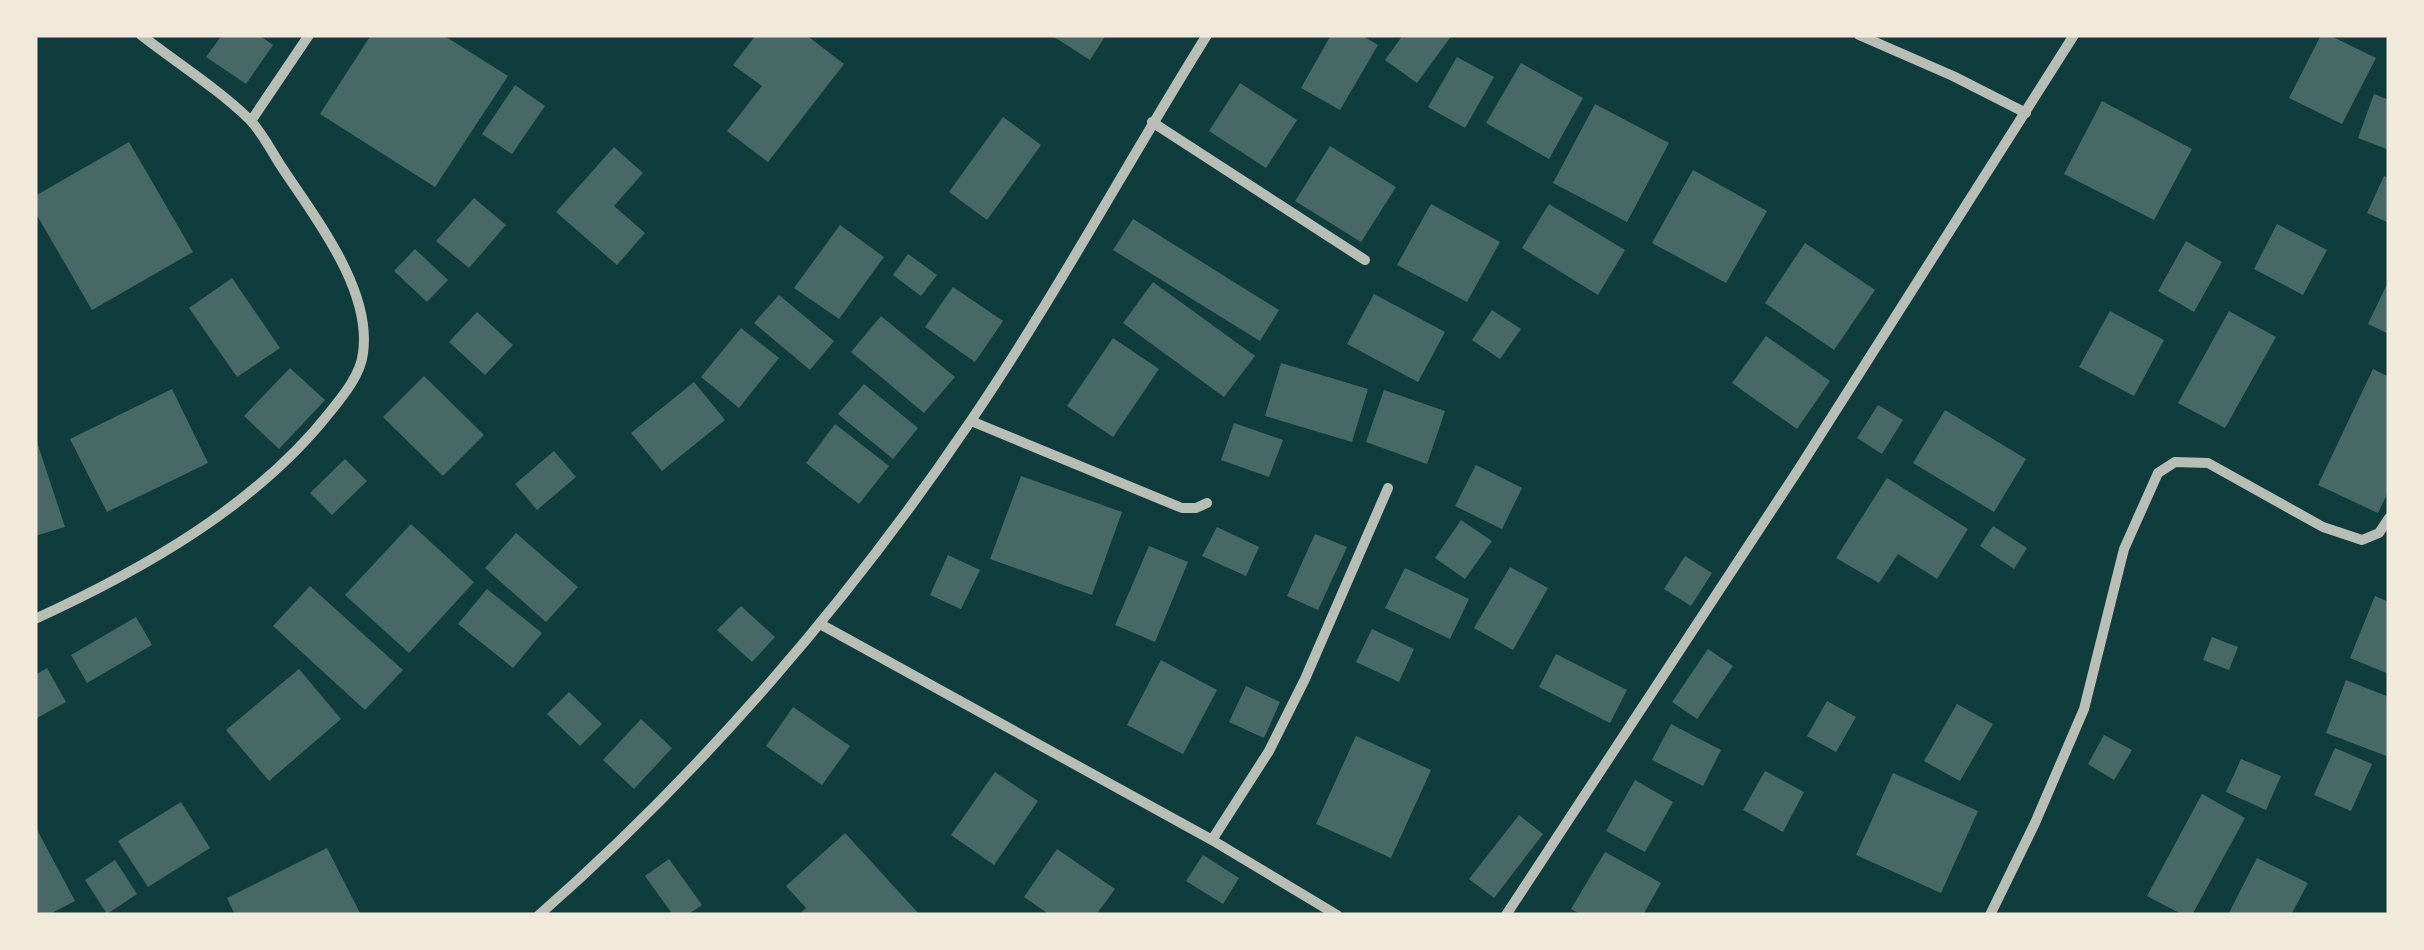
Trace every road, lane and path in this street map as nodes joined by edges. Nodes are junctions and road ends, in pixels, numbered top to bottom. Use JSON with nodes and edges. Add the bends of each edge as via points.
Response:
{"nodes":[{"id":1,"x":142,"y":35,"type":"edge"},
{"id":2,"x":309,"y":35,"type":"edge"},
{"id":3,"x":1207,"y":35,"type":"edge"},
{"id":4,"x":1859,"y":35,"type":"edge"},
{"id":5,"x":2074,"y":35,"type":"edge"},
{"id":6,"x":2026,"y":113,"type":"junction"},
{"id":7,"x":251,"y":121,"type":"junction"},
{"id":8,"x":1152,"y":122,"type":"junction"},
{"id":9,"x":1365,"y":260,"type":"dead end"},
{"id":10,"x":971,"y":421,"type":"junction"},
{"id":11,"x":1388,"y":488,"type":"dead end"},
{"id":12,"x":1207,"y":504,"type":"dead end"},
{"id":13,"x":2389,"y":518,"type":"edge"},
{"id":14,"x":35,"y":619,"type":"edge"},
{"id":15,"x":822,"y":625,"type":"junction"},
{"id":16,"x":1212,"y":840,"type":"junction"},
{"id":17,"x":539,"y":915,"type":"edge"},
{"id":18,"x":1337,"y":915,"type":"edge"},
{"id":19,"x":1506,"y":915,"type":"edge"},
{"id":20,"x":1990,"y":915,"type":"edge"}],
"edges":[{"from":1,"to":7,"type":"street"},
{"from":2,"to":7,"type":"street"},
{"from":3,"to":8,"type":"street"},
{"from":4,"to":6,"type":"street"},
{"from":5,"to":6,"type":"street"},
{"from":6,"to":19,"type":"street"},
{"from":7,"to":14,"type":"street","via":[[332,242],[356,296],[363,357],[315,431],[230,508],[97,591]]},
{"from":8,"to":9,"type":"street"},
{"from":8,"to":10,"type":"street"},
{"from":10,"to":12,"type":"street","via":[[1182,508]]},
{"from":10,"to":15,"type":"street"},
{"from":11,"to":16,"type":"street","via":[[1270,751]]},
{"from":13,"to":20,"type":"street","via":[[2379,533],[2362,540],[2323,527],[2208,462],[2176,462],[2158,473],[2124,548],[2084,709]]},
{"from":15,"to":16,"type":"street"},
{"from":15,"to":17,"type":"street"},
{"from":16,"to":18,"type":"street"}]}
